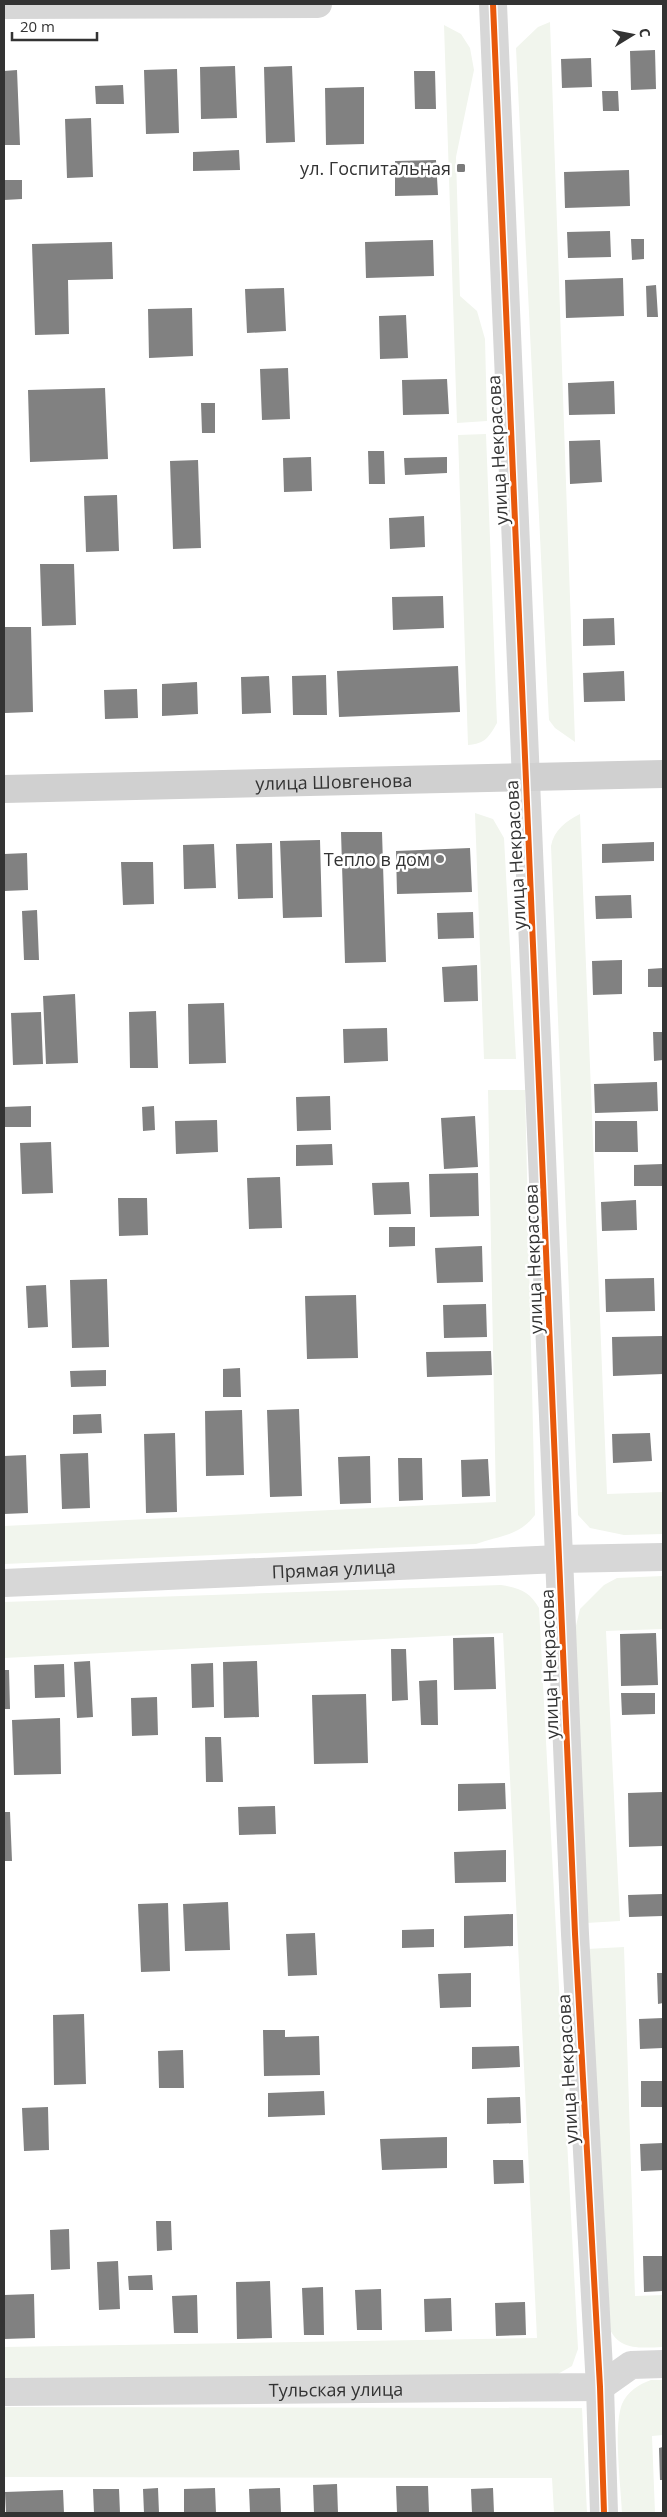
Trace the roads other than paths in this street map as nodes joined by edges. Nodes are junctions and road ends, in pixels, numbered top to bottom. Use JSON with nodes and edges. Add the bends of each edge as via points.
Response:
{"nodes":[{"id":1,"x":318,"y":4,"type":"edge"},
{"id":2,"x":492,"y":4,"type":"edge"},
{"id":3,"x":4,"y":5,"type":"edge"},
{"id":4,"x":663,"y":774,"type":"edge"},
{"id":5,"x":527,"y":777,"type":"junction"},
{"id":6,"x":4,"y":789,"type":"edge"},
{"id":7,"x":663,"y":1557,"type":"edge"},
{"id":8,"x":560,"y":1559,"type":"junction"},
{"id":9,"x":4,"y":1583,"type":"edge"},
{"id":10,"x":663,"y":2364,"type":"edge"},
{"id":11,"x":600,"y":2387,"type":"junction"},
{"id":12,"x":4,"y":2392,"type":"edge"},
{"id":13,"x":604,"y":2513,"type":"edge"}],
"edges":[{"from":1,"to":3,"type":"street"},
{"from":2,"to":5,"type":"street","name":"улица Некрасова"},
{"from":4,"to":5,"type":"main road","name":"улица Шовгенова"},
{"from":5,"to":6,"type":"main road","name":"улица Шовгенова"},
{"from":5,"to":8,"type":"street","name":"улица Некрасова"},
{"from":7,"to":8,"type":"street","name":"Прямая улица"},
{"from":8,"to":9,"type":"street","name":"Прямая улица"},
{"from":8,"to":11,"type":"street","name":"улица Некрасова","via":[[575,1934]]},
{"from":10,"to":11,"type":"street","via":[[631,2365]]},
{"from":11,"to":12,"type":"street","name":"Тульская улица"},
{"from":11,"to":13,"type":"street","name":"улица Некрасова"}]}
